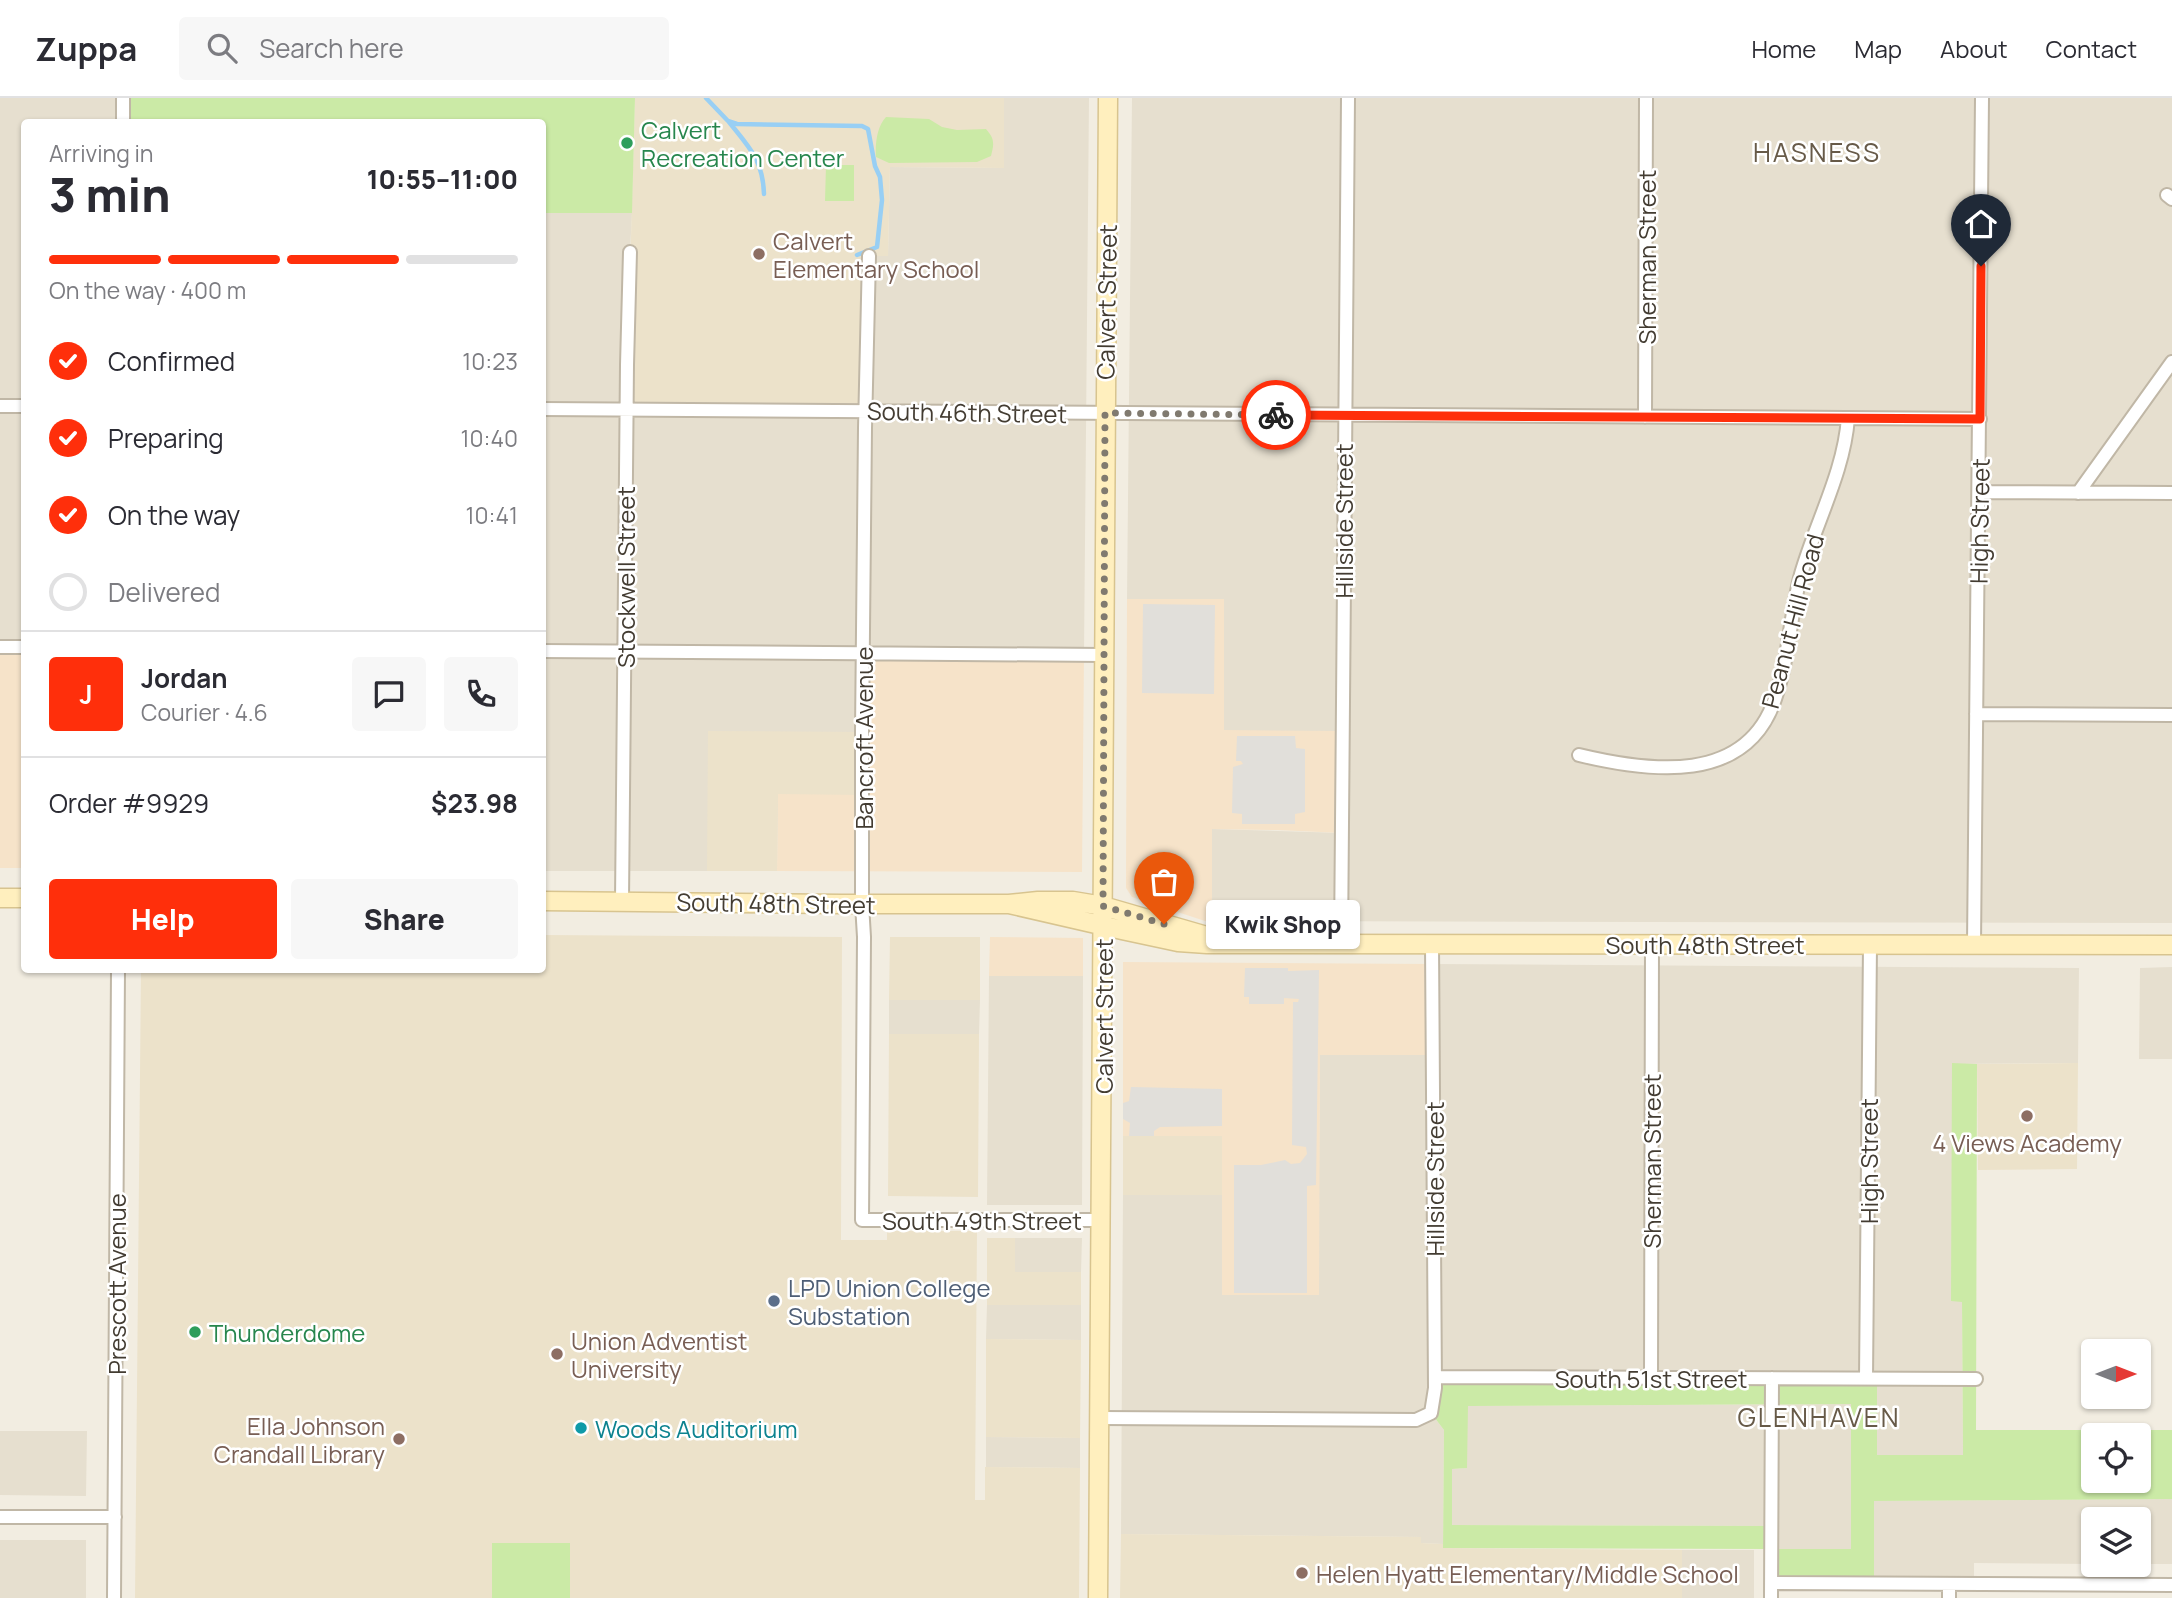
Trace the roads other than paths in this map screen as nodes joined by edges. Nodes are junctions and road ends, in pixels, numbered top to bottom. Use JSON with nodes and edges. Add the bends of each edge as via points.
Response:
{"nodes":[{"id":1,"x":123,"y":98,"type":"edge"},
{"id":2,"x":1108,"y":98,"type":"edge"},
{"id":3,"x":1348,"y":98,"type":"edge"},
{"id":4,"x":1646,"y":98,"type":"edge"},
{"id":5,"x":1982,"y":98,"type":"edge"},
{"id":6,"x":123,"y":119,"type":"edge"},
{"id":7,"x":630,"y":252,"type":"dead end"},
{"id":8,"x":869,"y":256,"type":"dead end"},
{"id":9,"x":2172,"y":362,"type":"edge"},
{"id":10,"x":0,"y":406,"type":"edge"},
{"id":11,"x":21,"y":406,"type":"edge"},
{"id":12,"x":546,"y":409,"type":"edge"},
{"id":13,"x":626,"y":410,"type":"junction"},
{"id":14,"x":865,"y":411,"type":"junction"},
{"id":15,"x":1105,"y":413,"type":"junction"},
{"id":16,"x":1344,"y":415,"type":"junction"},
{"id":17,"x":1645,"y":416,"type":"junction"},
{"id":18,"x":1848,"y":418,"type":"junction"},
{"id":19,"x":1980,"y":419,"type":"junction"},
{"id":20,"x":1980,"y":492,"type":"junction"},
{"id":21,"x":2078,"y":493,"type":"junction"},
{"id":22,"x":2172,"y":493,"type":"edge"},
{"id":23,"x":0,"y":647,"type":"edge"},
{"id":24,"x":21,"y":647,"type":"edge"},
{"id":25,"x":546,"y":651,"type":"edge"},
{"id":26,"x":624,"y":652,"type":"junction"},
{"id":27,"x":863,"y":653,"type":"junction"},
{"id":28,"x":1104,"y":654,"type":"junction"},
{"id":29,"x":1976,"y":714,"type":"junction"},
{"id":30,"x":2172,"y":715,"type":"edge"},
{"id":31,"x":1579,"y":755,"type":"dead end"},
{"id":32,"x":0,"y":898,"type":"edge"},
{"id":33,"x":21,"y":898,"type":"edge"},
{"id":34,"x":546,"y":901,"type":"edge"},
{"id":35,"x":622,"y":902,"type":"junction"},
{"id":36,"x":862,"y":904,"type":"junction"},
{"id":37,"x":1009,"y":904,"type":"junction"},
{"id":38,"x":1103,"y":906,"type":"junction"},
{"id":39,"x":1103,"y":925,"type":"junction"},
{"id":40,"x":1237,"y":943,"type":"junction"},
{"id":41,"x":1341,"y":944,"type":"junction"},
{"id":42,"x":1432,"y":944,"type":"junction"},
{"id":43,"x":1651,"y":944,"type":"junction"},
{"id":44,"x":1870,"y":945,"type":"junction"},
{"id":45,"x":1974,"y":945,"type":"junction"},
{"id":46,"x":2172,"y":945,"type":"edge"},
{"id":47,"x":118,"y":973,"type":"edge"},
{"id":48,"x":862,"y":1220,"type":"joint"},
{"id":49,"x":1102,"y":1220,"type":"junction"},
{"id":50,"x":1435,"y":1377,"type":"junction"},
{"id":51,"x":1651,"y":1378,"type":"junction"},
{"id":52,"x":1772,"y":1378,"type":"junction"},
{"id":53,"x":1866,"y":1378,"type":"junction"},
{"id":54,"x":1976,"y":1379,"type":"dead end"},
{"id":55,"x":1101,"y":1418,"type":"junction"},
{"id":56,"x":0,"y":1517,"type":"edge"},
{"id":57,"x":114,"y":1517,"type":"junction"},
{"id":58,"x":1772,"y":1583,"type":"junction"},
{"id":59,"x":1949,"y":1584,"type":"junction"},
{"id":60,"x":2124,"y":1584,"type":"junction"},
{"id":61,"x":2172,"y":1584,"type":"edge"},
{"id":62,"x":114,"y":1598,"type":"edge"},
{"id":63,"x":1098,"y":1598,"type":"edge"},
{"id":64,"x":1771,"y":1598,"type":"edge"},
{"id":65,"x":1949,"y":1598,"type":"edge"},
{"id":66,"x":2124,"y":1598,"type":"edge"}],
"edges":[{"from":1,"to":6,"type":"street"},
{"from":2,"to":15,"type":"main road","name":"Calvert Street"},
{"from":3,"to":16,"type":"street","name":"Hillside Street"},
{"from":4,"to":17,"type":"street","name":"Sherman Street"},
{"from":5,"to":19,"type":"street","name":"High Street"},
{"from":7,"to":13,"type":"street","name":"Stockwell Street"},
{"from":8,"to":14,"type":"street","name":"Bancroft Avenue"},
{"from":9,"to":21,"type":"street"},
{"from":10,"to":11,"type":"street"},
{"from":12,"to":13,"type":"street","name":"South 46th Street"},
{"from":13,"to":14,"type":"street","name":"South 46th Street"},
{"from":13,"to":26,"type":"street","name":"Stockwell Street"},
{"from":14,"to":15,"type":"street","name":"South 46th Street"},
{"from":14,"to":27,"type":"street","name":"Bancroft Avenue"},
{"from":15,"to":16,"type":"street","name":"South 46th Street"},
{"from":15,"to":28,"type":"main road","name":"Calvert Street"},
{"from":16,"to":17,"type":"street","name":"South 46th Street"},
{"from":16,"to":41,"type":"street","name":"Hillside Street"},
{"from":17,"to":18,"type":"street","name":"South 46th Street"},
{"from":18,"to":19,"type":"street","name":"South 46th Street"},
{"from":18,"to":31,"type":"street","name":"Peanut Hill Road","via":[[1845,447],[1810,544],[1775,701],[1764,724],[1736,753],[1694,766],[1636,765]]},
{"from":19,"to":20,"type":"street","name":"High Street"},
{"from":20,"to":21,"type":"street"},
{"from":20,"to":29,"type":"street","name":"High Street"},
{"from":21,"to":22,"type":"street"},
{"from":23,"to":24,"type":"street"},
{"from":25,"to":26,"type":"street"},
{"from":26,"to":27,"type":"street"},
{"from":26,"to":35,"type":"street","name":"Stockwell Street"},
{"from":27,"to":28,"type":"street"},
{"from":27,"to":36,"type":"street","name":"Bancroft Avenue"},
{"from":28,"to":38,"type":"main road","name":"Calvert Street"},
{"from":29,"to":30,"type":"street"},
{"from":29,"to":45,"type":"street","name":"High Street"},
{"from":32,"to":33,"type":"main road"},
{"from":34,"to":35,"type":"main road","name":"South 48th Street"},
{"from":35,"to":36,"type":"main road","name":"South 48th Street"},
{"from":36,"to":37,"type":"main road","name":"South 48th Street"},
{"from":36,"to":48,"type":"street","name":"Bancroft Avenue"},
{"from":37,"to":38,"type":"main road","name":"South 48th Street","via":[[1056,900]]},
{"from":37,"to":39,"type":"main road","name":"South 48th Street"},
{"from":38,"to":39,"type":"main road","name":"Calvert Street"},
{"from":38,"to":40,"type":"main road","name":"South 48th Street"},
{"from":39,"to":40,"type":"main road","name":"South 48th Street","via":[[1178,942]]},
{"from":39,"to":49,"type":"main road","name":"Calvert Street"},
{"from":40,"to":41,"type":"main road","name":"South 48th Street"},
{"from":41,"to":42,"type":"main road","name":"South 48th Street"},
{"from":42,"to":43,"type":"main road","name":"South 48th Street"},
{"from":42,"to":50,"type":"street","name":"Hillside Street"},
{"from":43,"to":44,"type":"main road","name":"South 48th Street"},
{"from":43,"to":51,"type":"street","name":"Sherman Street"},
{"from":44,"to":45,"type":"main road","name":"South 48th Street"},
{"from":44,"to":53,"type":"street","name":"High Street"},
{"from":45,"to":46,"type":"main road","name":"South 48th Street"},
{"from":47,"to":57,"type":"street","name":"Prescott Avenue"},
{"from":48,"to":49,"type":"street","name":"South 49th Street"},
{"from":49,"to":55,"type":"main road","name":"Calvert Street"},
{"from":50,"to":51,"type":"street","name":"South 51st Street"},
{"from":50,"to":55,"type":"street","name":"Hillside Street","via":[[1431,1413],[1416,1420]]},
{"from":51,"to":52,"type":"street","name":"South 51st Street"},
{"from":52,"to":53,"type":"street","name":"South 51st Street"},
{"from":52,"to":58,"type":"street"},
{"from":53,"to":54,"type":"street","name":"South 51st Street"},
{"from":55,"to":63,"type":"main road","name":"Calvert Street"},
{"from":56,"to":57,"type":"street"},
{"from":57,"to":62,"type":"street","name":"Prescott Avenue"},
{"from":58,"to":59,"type":"street"},
{"from":58,"to":64,"type":"street"},
{"from":59,"to":60,"type":"street"},
{"from":59,"to":65,"type":"street"},
{"from":60,"to":61,"type":"street"},
{"from":60,"to":66,"type":"street"}]}
